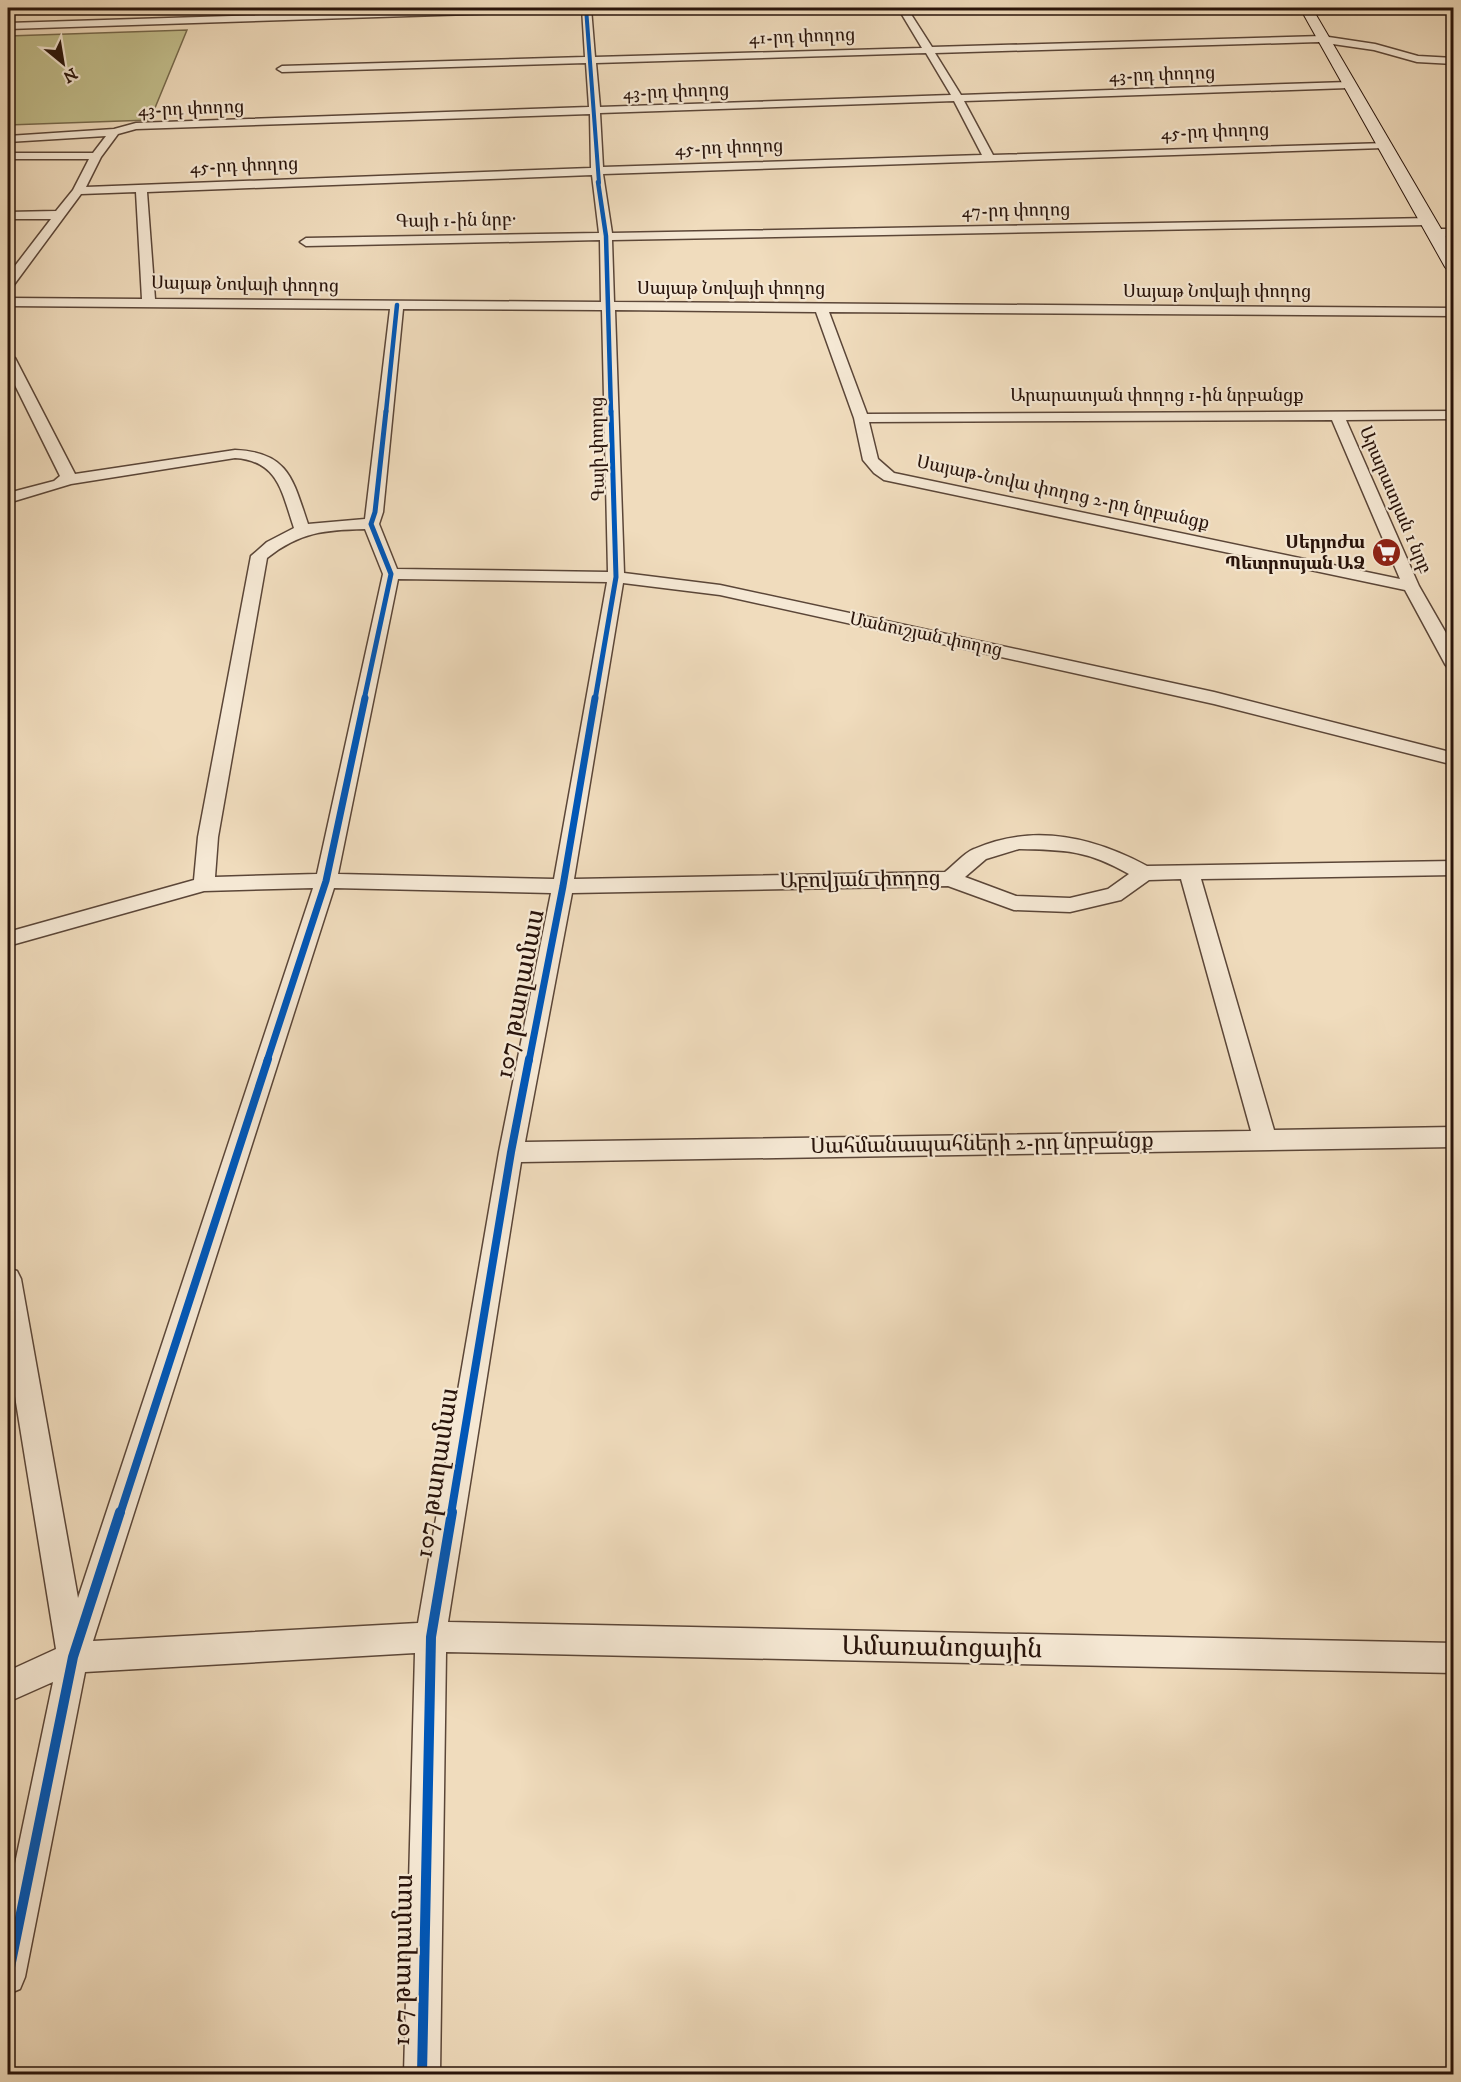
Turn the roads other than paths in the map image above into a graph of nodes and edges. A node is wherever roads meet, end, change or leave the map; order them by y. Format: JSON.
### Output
{"nodes":[{"id":1,"x":560,"y":8,"type":"edge"},
{"id":2,"x":586,"y":8,"type":"edge"},
{"id":3,"x":903,"y":8,"type":"edge"},
{"id":4,"x":1306,"y":8,"type":"edge"},
{"id":5,"x":8,"y":26,"type":"edge"},
{"id":6,"x":1323,"y":40,"type":"junction"},
{"id":7,"x":929,"y":50,"type":"junction"},
{"id":8,"x":590,"y":61,"type":"junction"},
{"id":9,"x":1454,"y":62,"type":"edge"},
{"id":10,"x":282,"y":69,"type":"dead end"},
{"id":11,"x":1348,"y":85,"type":"junction"},
{"id":12,"x":958,"y":99,"type":"junction"},
{"id":13,"x":595,"y":111,"type":"junction"},
{"id":14,"x":114,"y":132,"type":"junction"},
{"id":15,"x":8,"y":139,"type":"edge"},
{"id":16,"x":1383,"y":145,"type":"junction"},
{"id":17,"x":14,"y":156,"type":"edge"},
{"id":18,"x":96,"y":156,"type":"junction"},
{"id":19,"x":989,"y":157,"type":"junction"},
{"id":20,"x":8,"y":171,"type":"edge"},
{"id":21,"x":597,"y":171,"type":"junction"},
{"id":22,"x":141,"y":187,"type":"junction"},
{"id":23,"x":78,"y":191,"type":"junction"},
{"id":24,"x":8,"y":215,"type":"edge"},
{"id":25,"x":57,"y":215,"type":"junction"},
{"id":26,"x":1430,"y":227,"type":"junction"},
{"id":27,"x":1454,"y":233,"type":"edge"},
{"id":28,"x":606,"y":236,"type":"junction"},
{"id":29,"x":306,"y":243,"type":"dead end"},
{"id":30,"x":1454,"y":267,"type":"edge"},
{"id":31,"x":8,"y":283,"type":"edge"},
{"id":32,"x":8,"y":302,"type":"edge"},
{"id":33,"x":149,"y":302,"type":"junction"},
{"id":34,"x":397,"y":305,"type":"junction"},
{"id":35,"x":610,"y":307,"type":"junction"},
{"id":36,"x":821,"y":307,"type":"junction"},
{"id":37,"x":1454,"y":312,"type":"edge"},
{"id":38,"x":8,"y":358,"type":"edge"},
{"id":39,"x":1337,"y":415,"type":"junction"},
{"id":40,"x":1454,"y":415,"type":"edge"},
{"id":41,"x":861,"y":418,"type":"junction"},
{"id":42,"x":67,"y":480,"type":"junction"},
{"id":43,"x":8,"y":498,"type":"edge"},
{"id":44,"x":371,"y":524,"type":"junction"},
{"id":45,"x":302,"y":528,"type":"junction"},
{"id":46,"x":391,"y":574,"type":"junction"},
{"id":47,"x":616,"y":577,"type":"junction"},
{"id":48,"x":1411,"y":586,"type":"junction"},
{"id":49,"x":1454,"y":664,"type":"edge"},
{"id":50,"x":1454,"y":759,"type":"edge"},
{"id":51,"x":1454,"y":868,"type":"edge"},
{"id":52,"x":1189,"y":872,"type":"junction"},
{"id":53,"x":1144,"y":873,"type":"junction"},
{"id":54,"x":950,"y":879,"type":"junction"},
{"id":55,"x":326,"y":881,"type":"junction"},
{"id":56,"x":204,"y":884,"type":"junction"},
{"id":57,"x":563,"y":886,"type":"junction"},
{"id":58,"x":8,"y":939,"type":"edge"},
{"id":59,"x":1454,"y":1137,"type":"edge"},
{"id":60,"x":1266,"y":1139,"type":"junction"},
{"id":61,"x":511,"y":1152,"type":"junction"},
{"id":62,"x":8,"y":1279,"type":"edge"},
{"id":63,"x":431,"y":1637,"type":"junction"},
{"id":64,"x":73,"y":1657,"type":"junction"},
{"id":65,"x":1454,"y":1658,"type":"edge"},
{"id":66,"x":8,"y":1687,"type":"edge"},
{"id":67,"x":8,"y":1977,"type":"edge"},
{"id":68,"x":422,"y":2074,"type":"edge"}],
"edges":[{"from":1,"to":5,"type":"street"},
{"from":2,"to":8,"type":"street","name":"Գայի փողոց"},
{"from":3,"to":7,"type":"street"},
{"from":4,"to":6,"type":"main road"},
{"from":6,"to":7,"type":"street","name":"41-րդ փողոց"},
{"from":6,"to":9,"type":"street","name":"41-րդ փողոց"},
{"from":6,"to":11,"type":"main road"},
{"from":7,"to":8,"type":"street","name":"41-րդ փողոց"},
{"from":7,"to":12,"type":"street"},
{"from":8,"to":10,"type":"street","name":"41-րդ փողոց"},
{"from":8,"to":13,"type":"street","name":"Գայի փողոց"},
{"from":11,"to":12,"type":"street","name":"43-րդ փողոց"},
{"from":11,"to":16,"type":"main road"},
{"from":12,"to":13,"type":"street","name":"43-րդ փողոց"},
{"from":12,"to":19,"type":"street"},
{"from":13,"to":14,"type":"street","name":"43-րդ փողոց"},
{"from":13,"to":21,"type":"street","name":"Գայի փողոց"},
{"from":14,"to":15,"type":"street","name":"43-րդ փողոց"},
{"from":14,"to":18,"type":"street"},
{"from":16,"to":19,"type":"street","name":"45-րդ փողոց"},
{"from":16,"to":26,"type":"main road"},
{"from":17,"to":18,"type":"street"},
{"from":17,"to":20,"type":"street"},
{"from":18,"to":23,"type":"street"},
{"from":19,"to":21,"type":"street","name":"45-րդ փողոց"},
{"from":21,"to":22,"type":"street","name":"45-րդ փողոց"},
{"from":21,"to":28,"type":"street","name":"Գայի փողոց"},
{"from":22,"to":23,"type":"street","name":"45-րդ փողոց"},
{"from":22,"to":33,"type":"street"},
{"from":23,"to":25,"type":"street"},
{"from":24,"to":25,"type":"street"},
{"from":25,"to":31,"type":"street"},
{"from":26,"to":27,"type":"street","name":"47-րդ փողոց"},
{"from":26,"to":28,"type":"street","name":"47-րդ փողոց"},
{"from":26,"to":30,"type":"main road"},
{"from":28,"to":29,"type":"street","name":"Գայի 1-ին նրբ․"},
{"from":28,"to":35,"type":"street","name":"Գայի փողոց"},
{"from":32,"to":33,"type":"street","name":"Սայաթ Նովայի փողոց"},
{"from":33,"to":34,"type":"street","name":"Սայաթ Նովայի փողոց"},
{"from":34,"to":35,"type":"street","name":"Սայաթ Նովայի փողոց"},
{"from":34,"to":44,"type":"street"},
{"from":35,"to":36,"type":"street","name":"Սայաթ Նովայի փողոց"},
{"from":35,"to":47,"type":"street","name":"Գայի փողոց"},
{"from":36,"to":37,"type":"street","name":"Սայաթ Նովայի փողոց"},
{"from":36,"to":41,"type":"street","name":"Սայաթ-Նովա փողոց 2-րդ նրբանցք"},
{"from":38,"to":42,"type":"street"},
{"from":39,"to":40,"type":"street","name":"Արարատյան փողոց 1-ին նրբանցք"},
{"from":39,"to":41,"type":"street","name":"Արարատյան փողոց 1-ին նրբանցք"},
{"from":39,"to":48,"type":"street","name":"Արարատյան 1 նրբ"},
{"from":41,"to":48,"type":"street","name":"Սայաթ-Նովա փողոց 2-րդ նրբանցք"},
{"from":42,"to":43,"type":"street"},
{"from":42,"to":45,"type":"street"},
{"from":44,"to":45,"type":"street"},
{"from":44,"to":46,"type":"street"},
{"from":45,"to":56,"type":"street"},
{"from":46,"to":47,"type":"street","name":"Մանուշյան փողոց"},
{"from":46,"to":55,"type":"street"},
{"from":47,"to":50,"type":"street","name":"Մանուշյան փողոց"},
{"from":47,"to":57,"type":"street","name":"Գայի փողոց"},
{"from":48,"to":49,"type":"street","name":"Արարատյան 1 նրբ"},
{"from":51,"to":52,"type":"street"},
{"from":52,"to":53,"type":"street"},
{"from":52,"to":60,"type":"street"},
{"from":53,"to":54,"type":"street","name":"Աբովյան փողոց"},
{"from":53,"to":54,"type":"street"},
{"from":54,"to":57,"type":"street","name":"Աբովյան փողոց"},
{"from":55,"to":56,"type":"street","name":"Աբովյան փողոց"},
{"from":55,"to":57,"type":"street","name":"Աբովյան փողոց"},
{"from":55,"to":64,"type":"street"},
{"from":56,"to":58,"type":"street","name":"Աբովյան փողոց"},
{"from":57,"to":61,"type":"street","name":"107 թաղամաս"},
{"from":59,"to":60,"type":"street","name":"Սահմանապահների 2-րդ նրբանցք"},
{"from":60,"to":61,"type":"street","name":"Սահմանապահների 2-րդ նրբանցք"},
{"from":61,"to":63,"type":"street","name":"107 թաղամաս"},
{"from":62,"to":64,"type":"street"},
{"from":63,"to":64,"type":"street","name":"Ամառանոցային"},
{"from":63,"to":65,"type":"street","name":"Ամառանոցային"},
{"from":63,"to":68,"type":"street","name":"107 թաղամաս"},
{"from":64,"to":66,"type":"street"},
{"from":64,"to":67,"type":"street"}]}
